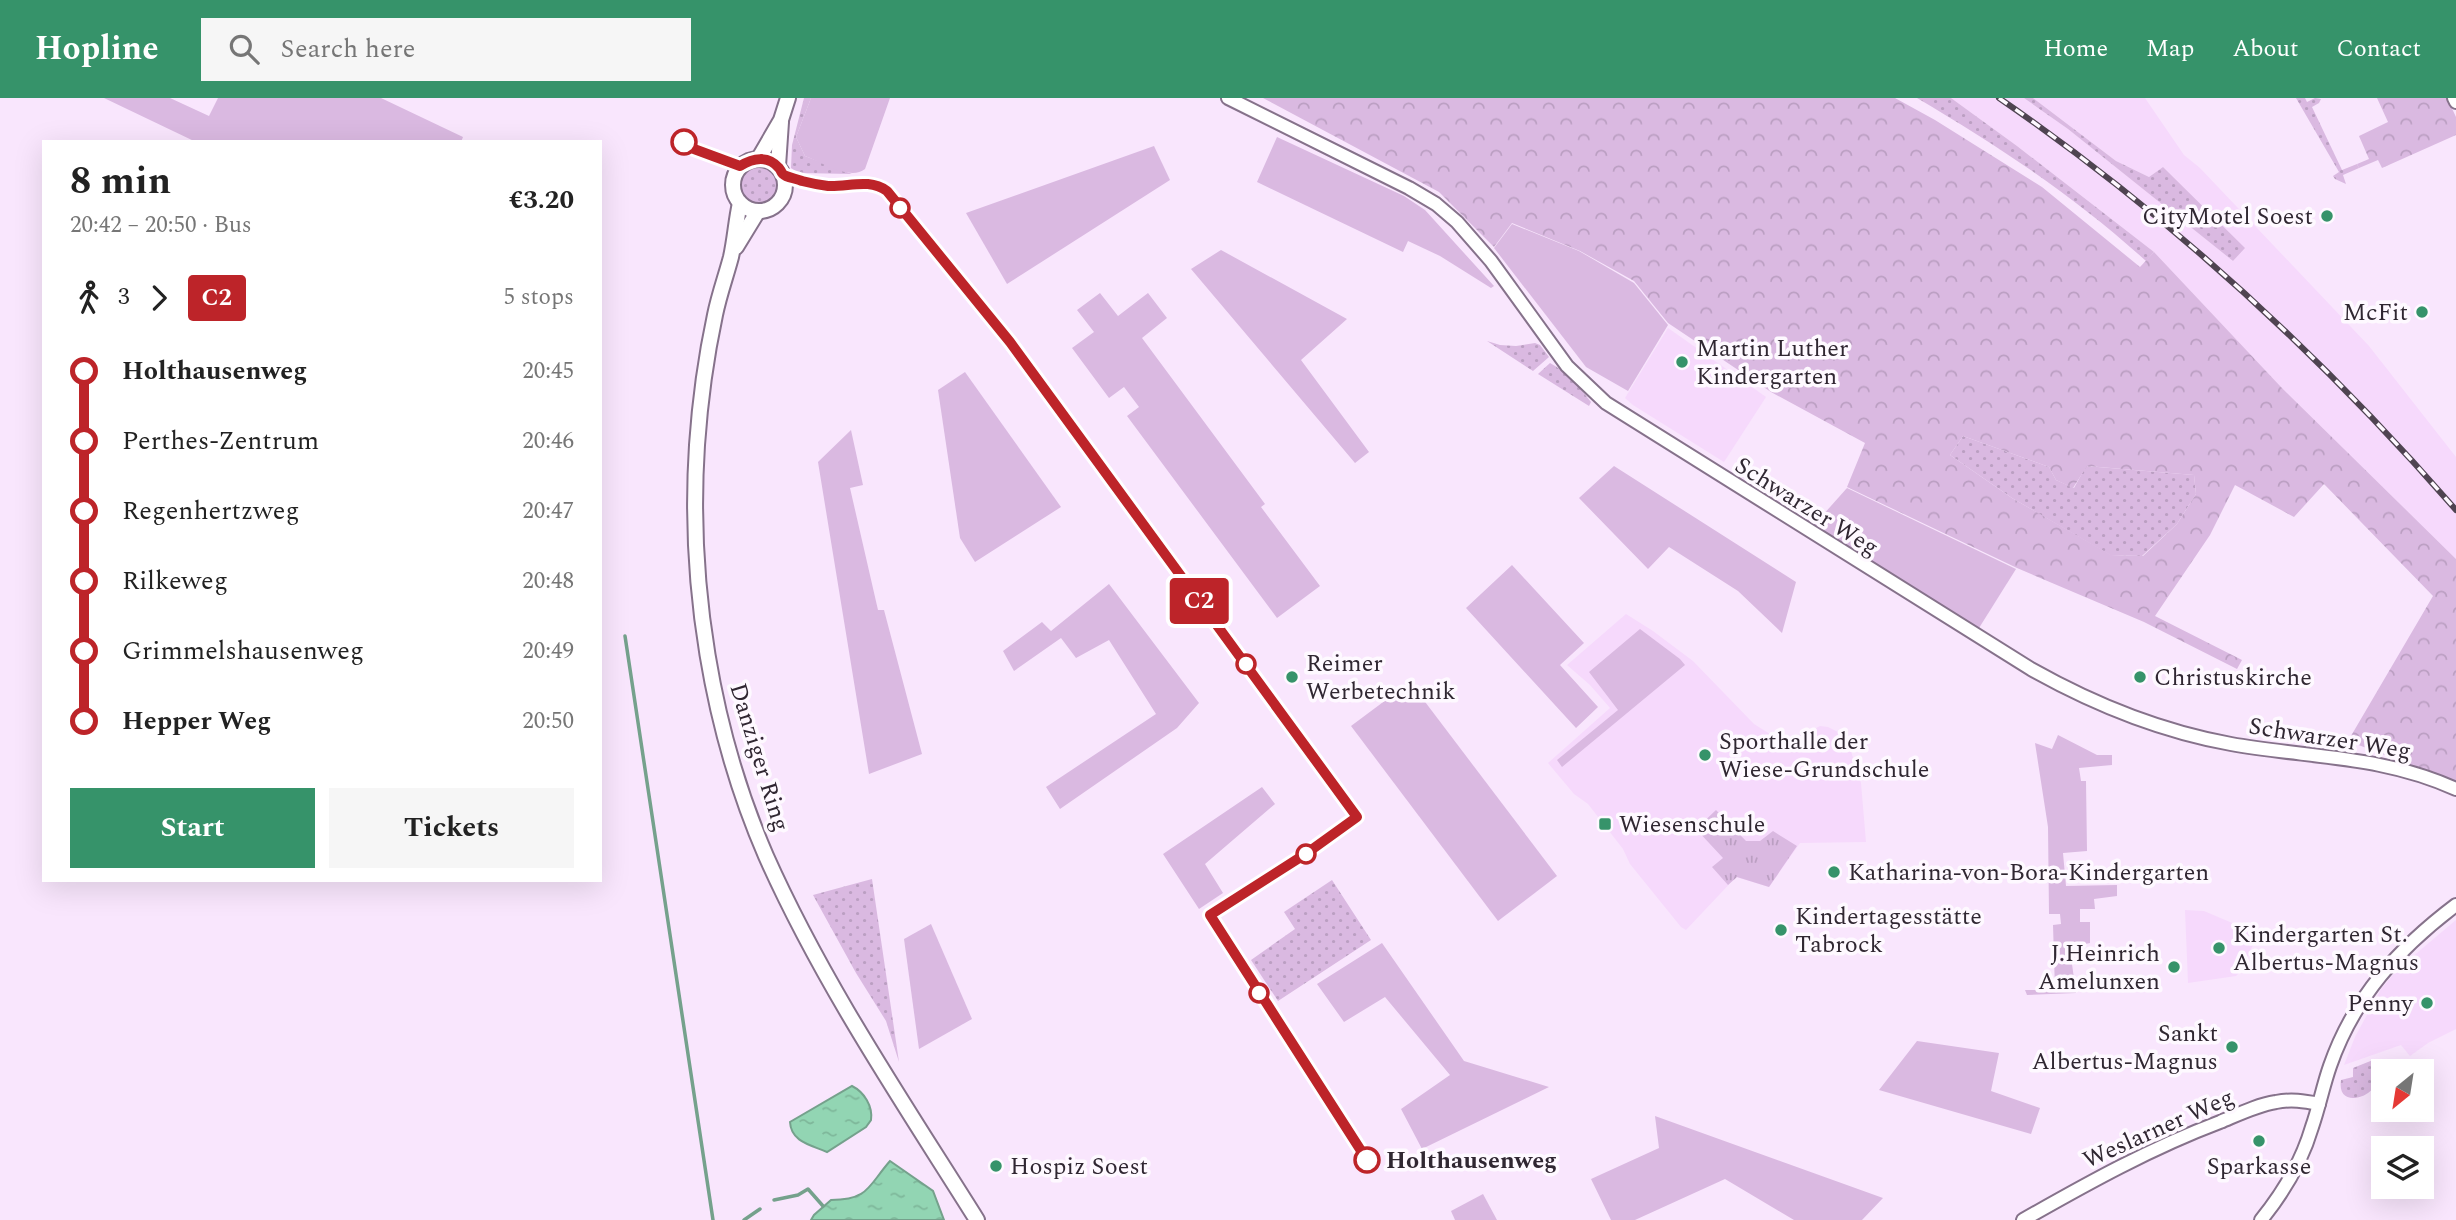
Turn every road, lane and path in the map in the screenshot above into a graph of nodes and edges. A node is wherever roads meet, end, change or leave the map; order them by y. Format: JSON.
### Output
{"nodes":[{"id":1,"x":788,"y":98,"type":"edge"},
{"id":2,"x":1228,"y":98,"type":"edge"},
{"id":3,"x":781,"y":120,"type":"junction"},
{"id":4,"x":759,"y":158,"type":"junction"},
{"id":5,"x":778,"y":166,"type":"junction"},
{"id":6,"x":740,"y":203,"type":"junction"},
{"id":7,"x":758,"y":211,"type":"junction"},
{"id":8,"x":732,"y":254,"type":"junction"},
{"id":9,"x":2456,"y":789,"type":"edge"},
{"id":10,"x":2456,"y":905,"type":"edge"},
{"id":11,"x":2319,"y":1104,"type":"junction"},
{"id":12,"x":977,"y":1220,"type":"edge"},
{"id":13,"x":2023,"y":1220,"type":"edge"},
{"id":14,"x":2261,"y":1220,"type":"edge"}],
"edges":[{"from":1,"to":3,"type":"main road"},
{"from":2,"to":9,"type":"street","name":"Schwarzer Weg"},
{"from":3,"to":4,"type":"main road"},
{"from":3,"to":5,"type":"main road"},
{"from":4,"to":5,"type":"main road"},
{"from":4,"to":6,"type":"main road"},
{"from":5,"to":7,"type":"main road"},
{"from":6,"to":7,"type":"main road"},
{"from":6,"to":8,"type":"main road","name":"Danziger Ring"},
{"from":7,"to":8,"type":"main road","name":"Danziger Ring"},
{"from":8,"to":12,"type":"main road","name":"Danziger Ring"},
{"from":10,"to":11,"type":"street"},
{"from":11,"to":13,"type":"street","name":"Weslarner Weg"},
{"from":11,"to":14,"type":"street"}]}
